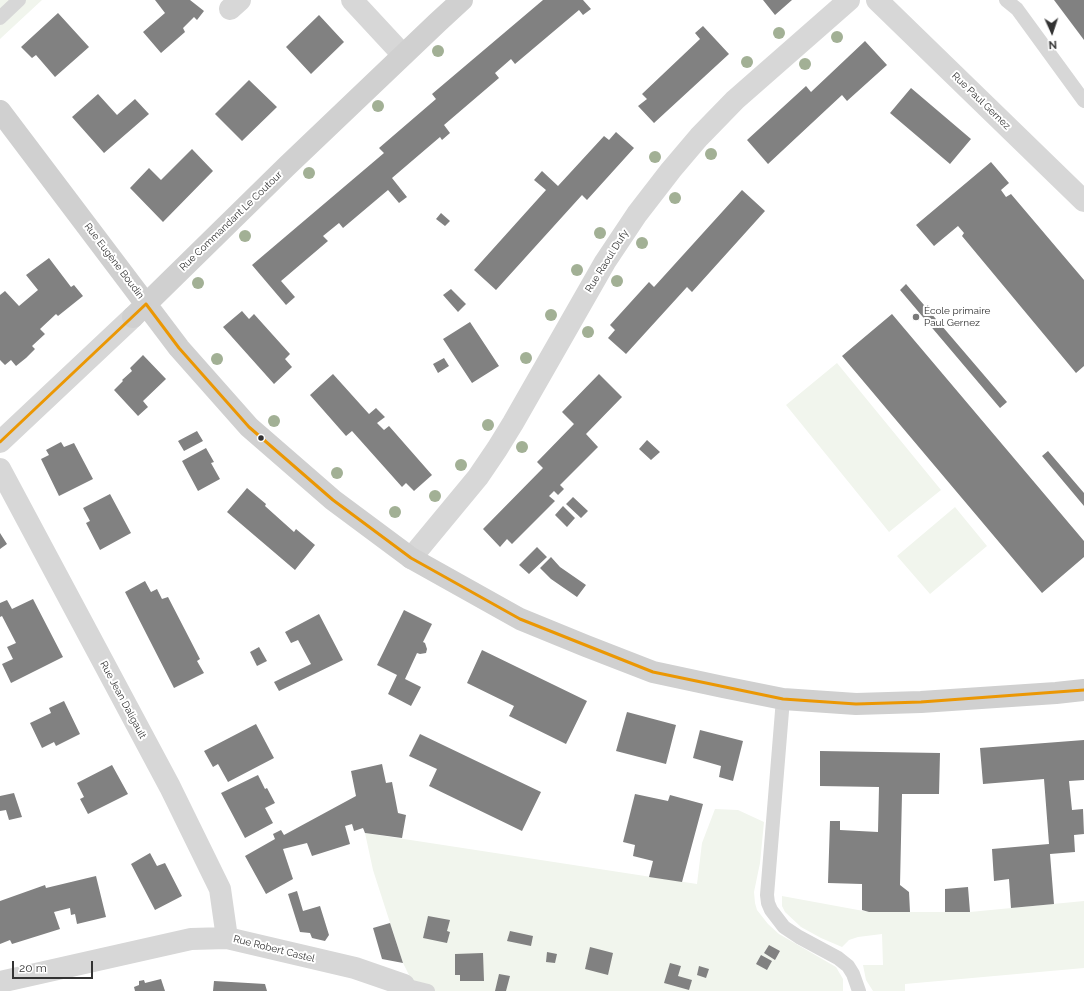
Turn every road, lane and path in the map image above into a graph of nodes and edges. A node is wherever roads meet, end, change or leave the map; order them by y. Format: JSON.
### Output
{"nodes":[{"id":1,"x":19,"y":0,"type":"edge"},
{"id":2,"x":352,"y":0,"type":"edge"},
{"id":3,"x":462,"y":0,"type":"edge"},
{"id":4,"x":849,"y":0,"type":"edge"},
{"id":5,"x":1006,"y":0,"type":"edge"},
{"id":6,"x":881,"y":1,"type":"edge"},
{"id":7,"x":0,"y":18,"type":"edge"},
{"id":8,"x":403,"y":55,"type":"junction"},
{"id":9,"x":1084,"y":101,"type":"edge"},
{"id":10,"x":0,"y":111,"type":"edge"},
{"id":11,"x":1084,"y":201,"type":"edge"},
{"id":12,"x":139,"y":310,"type":"junction"},
{"id":13,"x":0,"y":442,"type":"edge"},
{"id":14,"x":0,"y":469,"type":"edge"},
{"id":15,"x":411,"y":558,"type":"junction"},
{"id":16,"x":1084,"y":690,"type":"edge"},
{"id":17,"x":783,"y":699,"type":"junction"},
{"id":18,"x":227,"y":938,"type":"junction"},
{"id":19,"x":0,"y":982,"type":"edge"},
{"id":20,"x":404,"y":985,"type":"joint"},
{"id":21,"x":428,"y":991,"type":"edge"},
{"id":22,"x":860,"y":991,"type":"edge"}],
"edges":[{"from":1,"to":7,"type":"lane"},
{"from":2,"to":8,"type":"street"},
{"from":3,"to":8,"type":"street","name":"Rue Commandant Le Coutour"},
{"from":4,"to":15,"type":"street","name":"Rue Raoul Dufy"},
{"from":5,"to":9,"type":"lane"},
{"from":6,"to":11,"type":"street","name":"Rue Paul Gernez"},
{"from":8,"to":12,"type":"street","name":"Rue Commandant Le Coutour"},
{"from":10,"to":12,"type":"street","name":"Rue Eugène Boudin"},
{"from":12,"to":13,"type":"street","name":"Rue Commandant Le Coutour"},
{"from":12,"to":15,"type":"street","name":"Rue Eugène Boudin"},
{"from":14,"to":18,"type":"street","name":"Rue Jean Daligault"},
{"from":15,"to":17,"type":"street","name":"Rue Eugène Boudin"},
{"from":16,"to":17,"type":"street","name":"Rue Eugène Boudin"},
{"from":17,"to":22,"type":"lane"},
{"from":18,"to":19,"type":"street","name":"Rue Robert Castel"},
{"from":18,"to":20,"type":"street","name":"Rue Robert Castel"},
{"from":20,"to":21,"type":"lane"}]}
